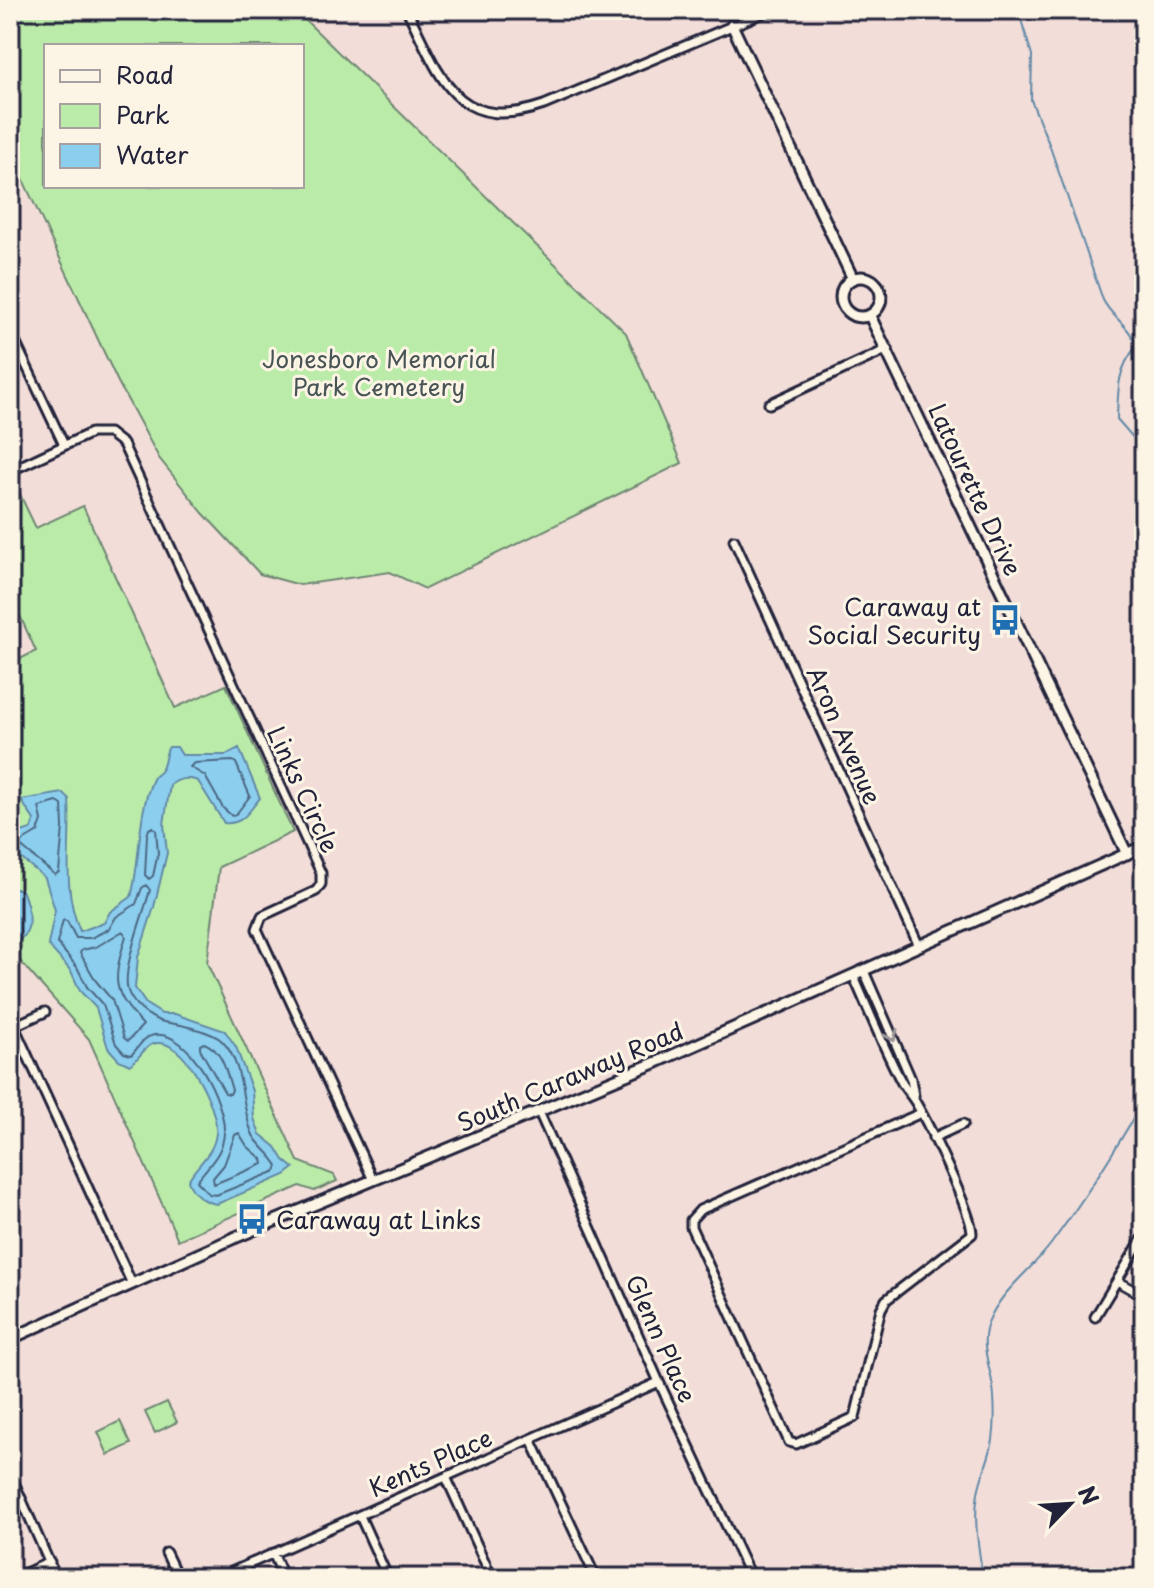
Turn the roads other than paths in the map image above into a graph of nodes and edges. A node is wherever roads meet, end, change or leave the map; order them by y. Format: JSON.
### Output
{"nodes":[{"id":1,"x":407,"y":10,"type":"edge"},
{"id":2,"x":770,"y":10,"type":"edge"},
{"id":3,"x":732,"y":25,"type":"junction"},
{"id":4,"x":853,"y":279,"type":"junction"},
{"id":5,"x":870,"y":316,"type":"junction"},
{"id":6,"x":10,"y":331,"type":"edge"},
{"id":7,"x":888,"y":349,"type":"junction"},
{"id":8,"x":769,"y":404,"type":"dead end"},
{"id":9,"x":64,"y":445,"type":"junction"},
{"id":10,"x":10,"y":471,"type":"edge"},
{"id":11,"x":734,"y":540,"type":"dead end"},
{"id":12,"x":1144,"y":846,"type":"edge"},
{"id":13,"x":1127,"y":854,"type":"junction"},
{"id":14,"x":919,"y":946,"type":"junction"},
{"id":15,"x":864,"y":971,"type":"junction"},
{"id":16,"x":853,"y":975,"type":"junction"},
{"id":17,"x":45,"y":1012,"type":"dead end"},
{"id":18,"x":12,"y":1027,"type":"edge"},
{"id":19,"x":915,"y":1102,"type":"junction"},
{"id":20,"x":539,"y":1112,"type":"junction"},
{"id":21,"x":921,"y":1113,"type":"junction"},
{"id":22,"x":963,"y":1124,"type":"dead end"},
{"id":23,"x":933,"y":1138,"type":"junction"},
{"id":24,"x":373,"y":1180,"type":"junction"},
{"id":25,"x":1144,"y":1236,"type":"edge"},
{"id":26,"x":1117,"y":1281,"type":"junction"},
{"id":27,"x":132,"y":1284,"type":"junction"},
{"id":28,"x":1144,"y":1296,"type":"edge"},
{"id":29,"x":1095,"y":1317,"type":"dead end"},
{"id":30,"x":10,"y":1339,"type":"edge"},
{"id":31,"x":659,"y":1382,"type":"junction"},
{"id":32,"x":531,"y":1439,"type":"junction"},
{"id":33,"x":10,"y":1473,"type":"edge"},
{"id":34,"x":446,"y":1477,"type":"junction"},
{"id":35,"x":360,"y":1516,"type":"junction"},
{"id":36,"x":166,"y":1553,"type":"dead end"},
{"id":37,"x":273,"y":1553,"type":"junction"},
{"id":38,"x":50,"y":1562,"type":"junction"},
{"id":39,"x":1144,"y":1575,"type":"edge"},
{"id":40,"x":15,"y":1578,"type":"edge"},
{"id":41,"x":56,"y":1578,"type":"edge"},
{"id":42,"x":178,"y":1578,"type":"edge"},
{"id":43,"x":218,"y":1578,"type":"edge"},
{"id":44,"x":284,"y":1578,"type":"edge"},
{"id":45,"x":388,"y":1578,"type":"edge"},
{"id":46,"x":492,"y":1578,"type":"edge"},
{"id":47,"x":596,"y":1578,"type":"edge"},
{"id":48,"x":751,"y":1578,"type":"edge"},
{"id":49,"x":838,"y":1578,"type":"edge"},
{"id":50,"x":861,"y":1578,"type":"edge"},
{"id":51,"x":1137,"y":1578,"type":"edge"}],
"edges":[{"from":1,"to":3,"type":"street"},
{"from":2,"to":3,"type":"street"},
{"from":3,"to":4,"type":"street"},
{"from":4,"to":5,"type":"street"},
{"from":4,"to":5,"type":"street"},
{"from":5,"to":7,"type":"street","name":"Latourette Drive"},
{"from":6,"to":9,"type":"street"},
{"from":7,"to":8,"type":"street"},
{"from":7,"to":13,"type":"street","name":"Latourette Drive"},
{"from":9,"to":10,"type":"street","name":"Links Circle"},
{"from":9,"to":24,"type":"street","name":"Links Circle"},
{"from":11,"to":14,"type":"street","name":"Aron Avenue"},
{"from":12,"to":13,"type":"street","name":"South Caraway Road"},
{"from":13,"to":14,"type":"street","name":"South Caraway Road"},
{"from":14,"to":15,"type":"street","name":"South Caraway Road"},
{"from":15,"to":16,"type":"street","name":"South Caraway Road"},
{"from":15,"to":19,"type":"street","one_way":true},
{"from":16,"to":19,"type":"street"},
{"from":16,"to":20,"type":"street","name":"South Caraway Road"},
{"from":17,"to":18,"type":"street"},
{"from":18,"to":27,"type":"street"},
{"from":19,"to":21,"type":"street"},
{"from":20,"to":24,"type":"street","name":"South Caraway Road"},
{"from":20,"to":31,"type":"street","name":"Glenn Place"},
{"from":21,"to":23,"type":"street"},
{"from":21,"to":23,"type":"street"},
{"from":22,"to":23,"type":"street"},
{"from":24,"to":27,"type":"street","name":"South Caraway Road"},
{"from":25,"to":26,"type":"street"},
{"from":26,"to":28,"type":"street"},
{"from":26,"to":29,"type":"street"},
{"from":27,"to":30,"type":"street","name":"South Caraway Road"},
{"from":31,"to":32,"type":"street","name":"Kents Place"},
{"from":31,"to":48,"type":"street","name":"Glenn Place"},
{"from":32,"to":34,"type":"street","name":"Kents Place"},
{"from":32,"to":47,"type":"street"},
{"from":33,"to":38,"type":"street"},
{"from":34,"to":35,"type":"street","name":"Kents Place"},
{"from":34,"to":46,"type":"street"},
{"from":35,"to":37,"type":"street","name":"Kents Place"},
{"from":35,"to":45,"type":"street"},
{"from":36,"to":42,"type":"street"},
{"from":37,"to":43,"type":"street","name":"Kents Place"},
{"from":37,"to":44,"type":"street"},
{"from":38,"to":40,"type":"street"},
{"from":38,"to":41,"type":"street"},
{"from":39,"to":51,"type":"street"},
{"from":49,"to":50,"type":"street"}]}
